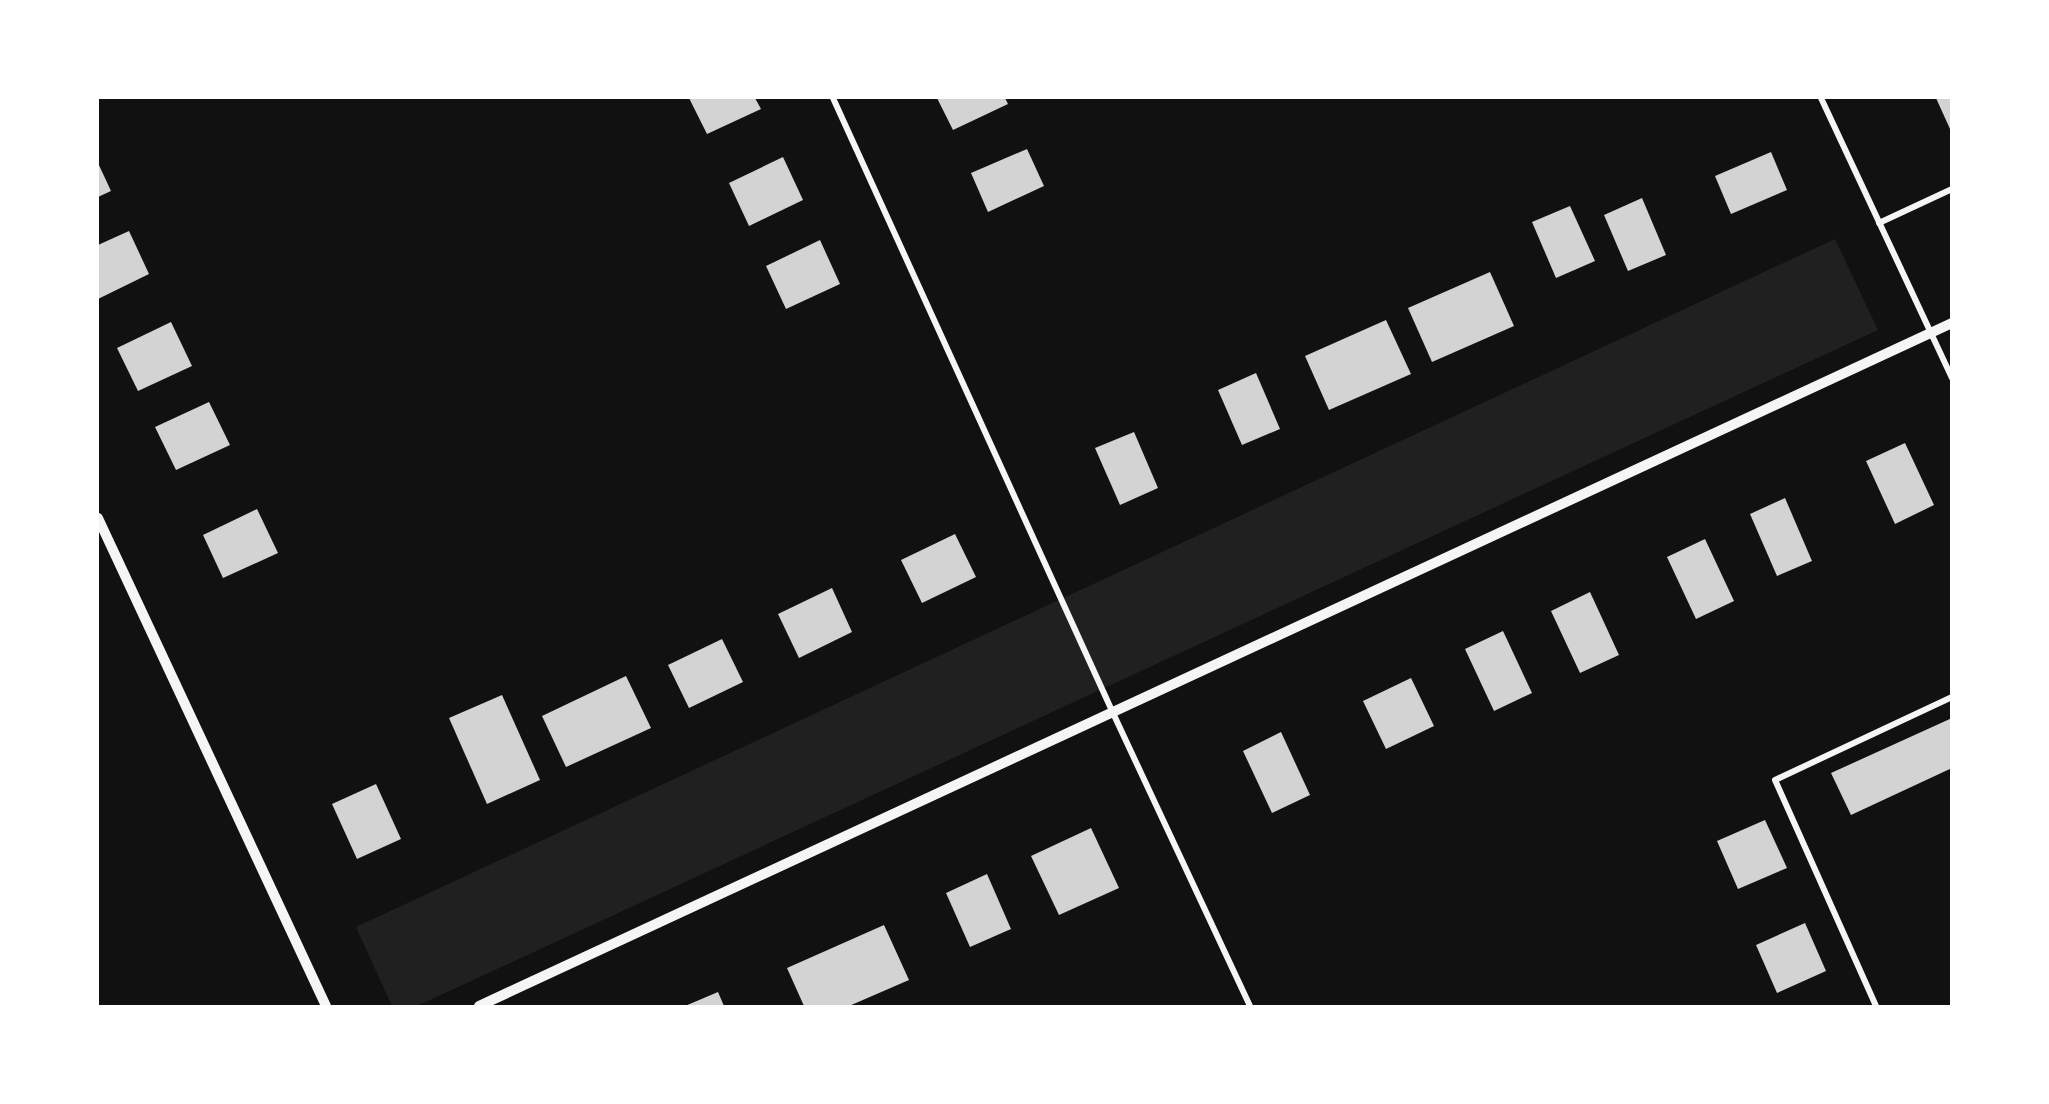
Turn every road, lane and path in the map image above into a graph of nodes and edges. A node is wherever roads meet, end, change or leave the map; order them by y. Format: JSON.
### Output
{"nodes":[{"id":1,"x":833,"y":98,"type":"edge"},
{"id":2,"x":1821,"y":98,"type":"edge"},
{"id":3,"x":1952,"y":189,"type":"edge"},
{"id":4,"x":1879,"y":223,"type":"junction"},
{"id":5,"x":1952,"y":323,"type":"edge"},
{"id":6,"x":1930,"y":333,"type":"junction"},
{"id":7,"x":1952,"y":378,"type":"edge"},
{"id":8,"x":98,"y":518,"type":"edge"},
{"id":9,"x":1952,"y":697,"type":"edge"},
{"id":10,"x":1113,"y":713,"type":"junction"},
{"id":11,"x":326,"y":1006,"type":"edge"},
{"id":12,"x":479,"y":1006,"type":"edge"},
{"id":13,"x":1250,"y":1006,"type":"edge"},
{"id":14,"x":1876,"y":1006,"type":"edge"}],
"edges":[{"from":1,"to":10,"type":"street"},
{"from":2,"to":4,"type":"street"},
{"from":3,"to":4,"type":"street"},
{"from":4,"to":6,"type":"street"},
{"from":5,"to":6,"type":"street"},
{"from":6,"to":7,"type":"street"},
{"from":6,"to":10,"type":"street"},
{"from":8,"to":11,"type":"street"},
{"from":9,"to":14,"type":"street"},
{"from":10,"to":12,"type":"street"},
{"from":10,"to":13,"type":"street"}]}
